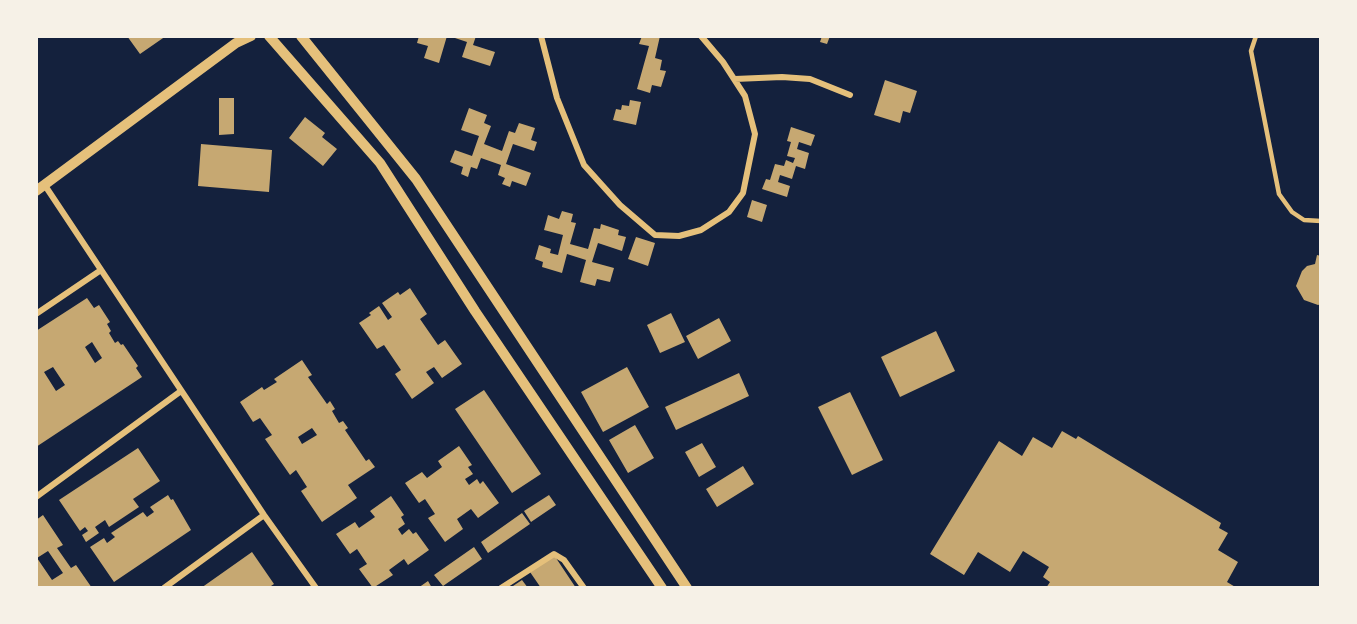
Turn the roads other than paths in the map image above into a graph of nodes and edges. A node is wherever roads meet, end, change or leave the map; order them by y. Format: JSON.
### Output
{"nodes":[{"id":1,"x":250,"y":36,"type":"edge"},
{"id":2,"x":269,"y":36,"type":"edge"},
{"id":3,"x":301,"y":36,"type":"edge"},
{"id":4,"x":541,"y":36,"type":"edge"},
{"id":5,"x":701,"y":36,"type":"edge"},
{"id":6,"x":1256,"y":36,"type":"edge"},
{"id":7,"x":237,"y":39,"type":"edge"},
{"id":8,"x":735,"y":80,"type":"junction"},
{"id":9,"x":850,"y":95,"type":"dead end"},
{"id":10,"x":40,"y":187,"type":"edge"},
{"id":11,"x":1321,"y":221,"type":"edge"},
{"id":12,"x":101,"y":270,"type":"junction"},
{"id":13,"x":36,"y":314,"type":"edge"},
{"id":14,"x":181,"y":391,"type":"junction"},
{"id":15,"x":36,"y":497,"type":"edge"},
{"id":16,"x":264,"y":515,"type":"junction"},
{"id":17,"x":164,"y":588,"type":"edge"},
{"id":18,"x":316,"y":588,"type":"edge"},
{"id":19,"x":501,"y":588,"type":"edge"},
{"id":20,"x":584,"y":588,"type":"edge"},
{"id":21,"x":662,"y":588,"type":"edge"},
{"id":22,"x":687,"y":588,"type":"edge"}],
"edges":[{"from":1,"to":7,"type":"street"},
{"from":2,"to":21,"type":"street"},
{"from":3,"to":22,"type":"street"},
{"from":4,"to":8,"type":"street"},
{"from":5,"to":8,"type":"street"},
{"from":6,"to":11,"type":"lane"},
{"from":7,"to":10,"type":"street"},
{"from":8,"to":9,"type":"street"},
{"from":10,"to":12,"type":"street"},
{"from":12,"to":13,"type":"street"},
{"from":12,"to":14,"type":"street"},
{"from":14,"to":15,"type":"street"},
{"from":14,"to":16,"type":"street"},
{"from":16,"to":17,"type":"street"},
{"from":16,"to":18,"type":"street"},
{"from":19,"to":20,"type":"street"}]}
